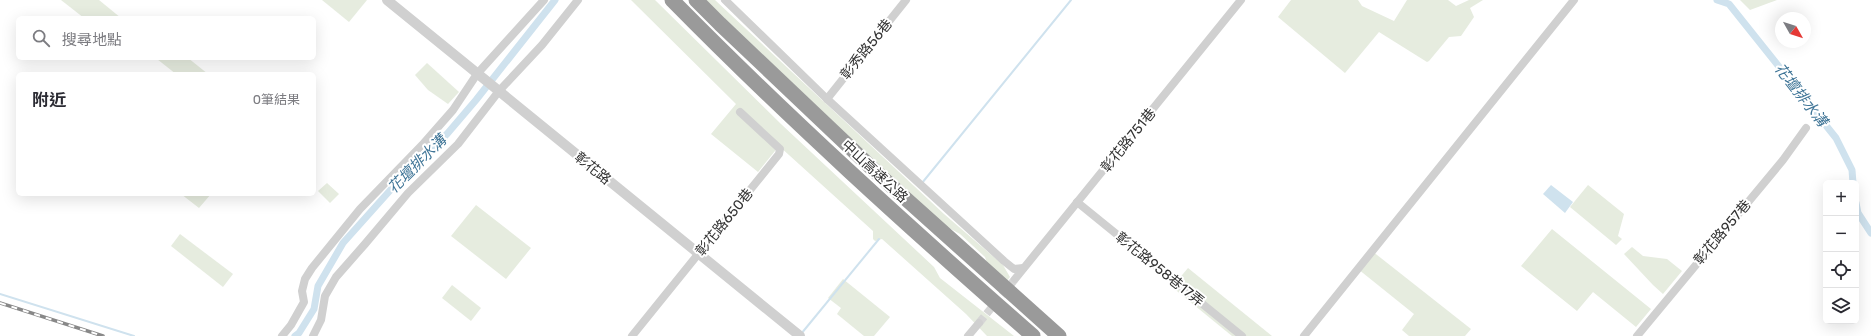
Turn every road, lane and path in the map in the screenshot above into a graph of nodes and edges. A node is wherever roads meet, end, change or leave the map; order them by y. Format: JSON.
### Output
{"nodes":[{"id":1,"x":386,"y":0,"type":"edge"},
{"id":2,"x":544,"y":0,"type":"edge"},
{"id":3,"x":578,"y":0,"type":"edge"},
{"id":4,"x":672,"y":0,"type":"edge"},
{"id":5,"x":696,"y":0,"type":"edge"},
{"id":6,"x":725,"y":0,"type":"edge"},
{"id":7,"x":906,"y":0,"type":"edge"},
{"id":8,"x":1241,"y":0,"type":"edge"},
{"id":9,"x":1574,"y":0,"type":"edge"},
{"id":10,"x":481,"y":76,"type":"junction"},
{"id":11,"x":497,"y":89,"type":"junction"},
{"id":12,"x":827,"y":99,"type":"junction"},
{"id":13,"x":740,"y":112,"type":"dead end"},
{"id":14,"x":1806,"y":128,"type":"dead end"},
{"id":15,"x":1077,"y":202,"type":"junction"},
{"id":16,"x":698,"y":253,"type":"junction"},
{"id":17,"x":1023,"y":268,"type":"junction"},
{"id":18,"x":1015,"y":279,"type":"tunnel mouth"},
{"id":19,"x":979,"y":323,"type":"tunnel mouth"},
{"id":20,"x":282,"y":336,"type":"edge"},
{"id":21,"x":313,"y":336,"type":"edge"},
{"id":22,"x":632,"y":336,"type":"edge"},
{"id":23,"x":800,"y":336,"type":"edge"},
{"id":24,"x":968,"y":336,"type":"edge"},
{"id":25,"x":1033,"y":336,"type":"edge"},
{"id":26,"x":1059,"y":336,"type":"edge"},
{"id":27,"x":1242,"y":336,"type":"edge"},
{"id":28,"x":1304,"y":336,"type":"edge"},
{"id":29,"x":1637,"y":336,"type":"edge"}],
"edges":[{"from":1,"to":10,"type":"street","name":"彰花路"},
{"from":2,"to":10,"type":"street"},
{"from":3,"to":11,"type":"street"},
{"from":4,"to":25,"type":"highway","name":"中山高速公路"},
{"from":5,"to":26,"type":"highway","name":"中山高速公路"},
{"from":6,"to":12,"type":"street"},
{"from":7,"to":12,"type":"street","name":"彰秀路56巷"},
{"from":8,"to":15,"type":"street","name":"彰花路751巷"},
{"from":9,"to":28,"type":"street"},
{"from":10,"to":11,"type":"street","name":"彰花路"},
{"from":10,"to":20,"type":"street"},
{"from":11,"to":16,"type":"street","name":"彰花路"},
{"from":11,"to":21,"type":"street"},
{"from":12,"to":17,"type":"street"},
{"from":13,"to":16,"type":"street","name":"彰花路650巷"},
{"from":14,"to":29,"type":"street","name":"彰花路957巷"},
{"from":15,"to":17,"type":"street","name":"彰花路751巷"},
{"from":15,"to":27,"type":"street","name":"彰花路958巷17弄"},
{"from":16,"to":22,"type":"street","name":"彰花路650巷"},
{"from":16,"to":23,"type":"street","name":"彰花路"},
{"from":17,"to":18,"type":"street","name":"彰花路751巷"},
{"from":19,"to":24,"type":"street"}]}
